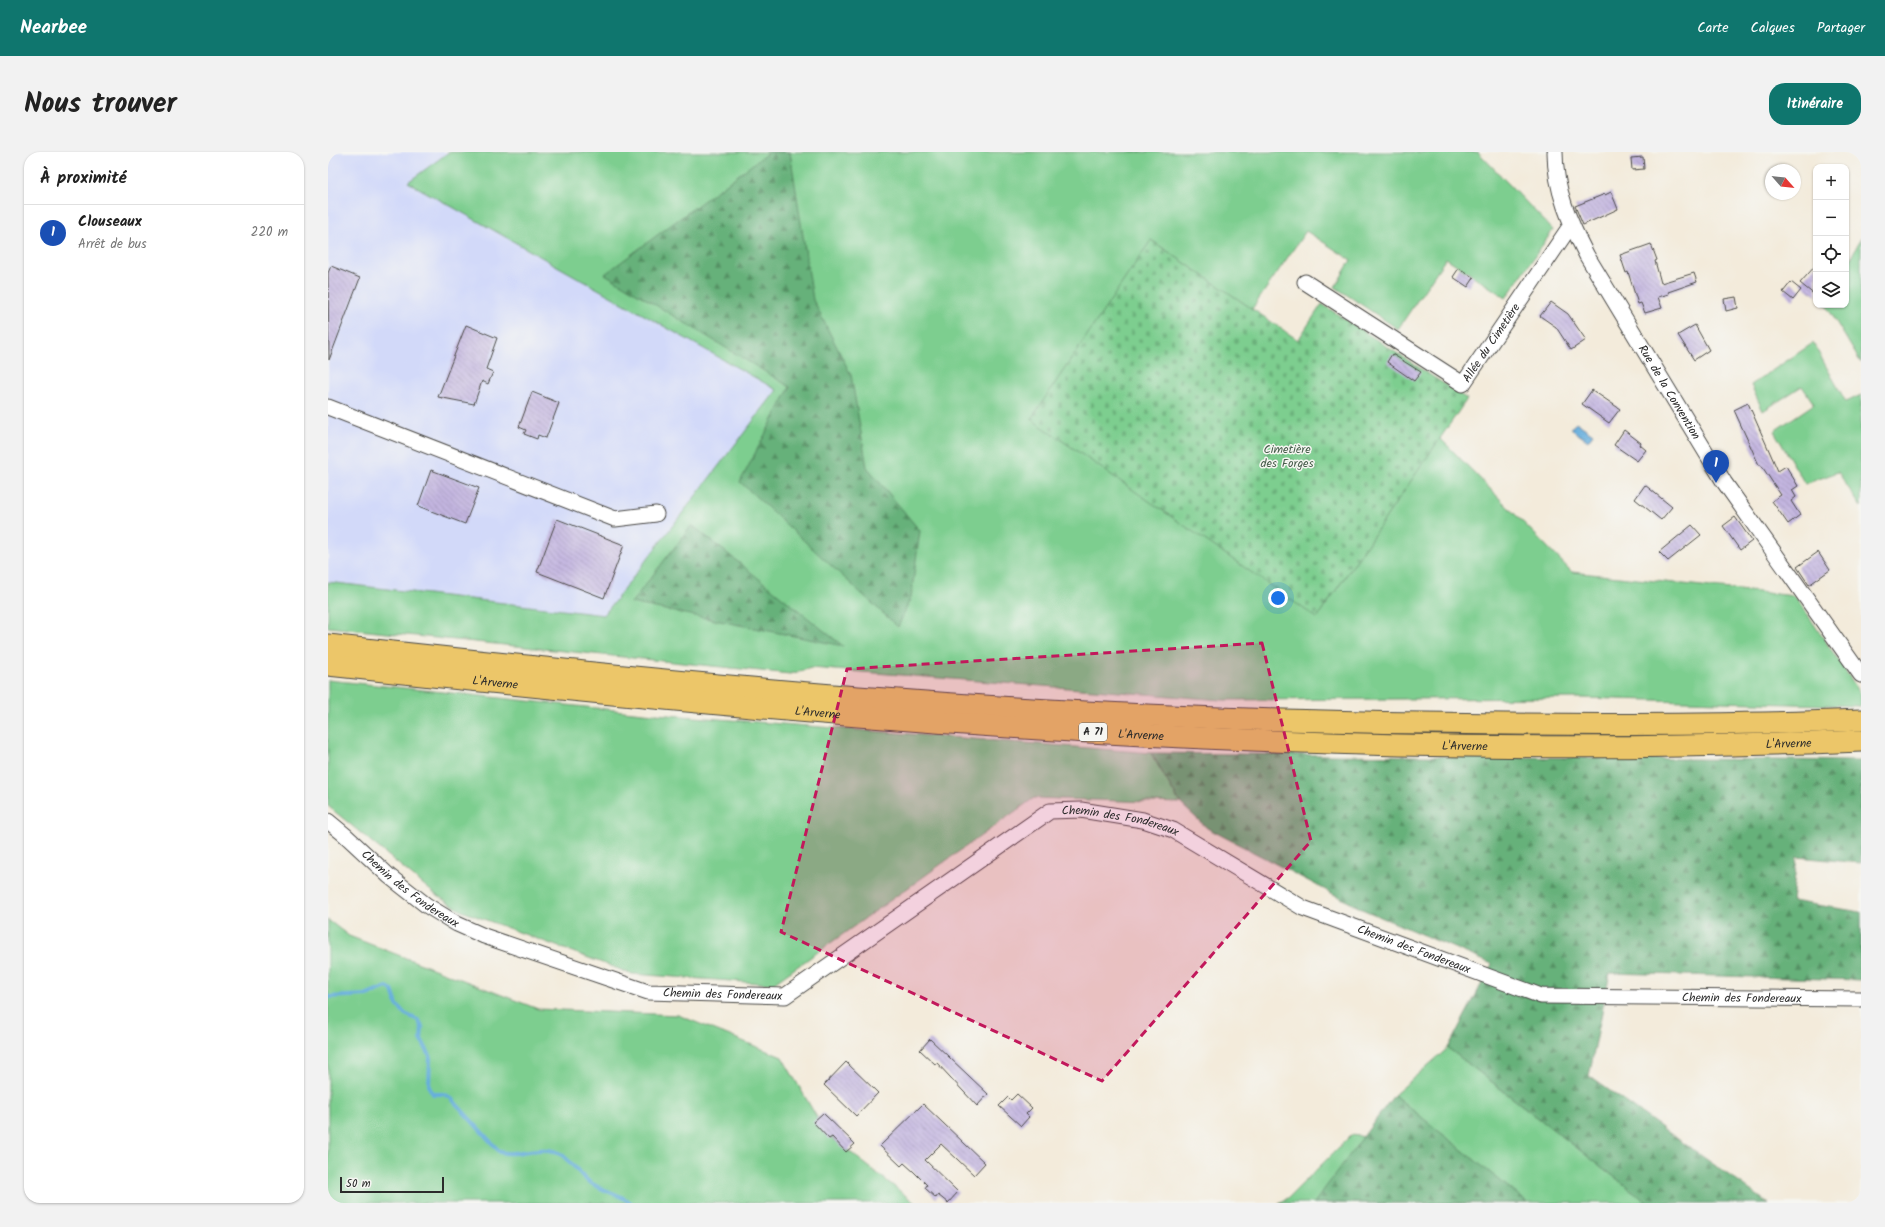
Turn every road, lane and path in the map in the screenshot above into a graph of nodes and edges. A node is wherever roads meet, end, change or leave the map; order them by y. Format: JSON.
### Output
{"nodes":[{"id":1,"x":1555,"y":152,"type":"edge"},
{"id":2,"x":1571,"y":225,"type":"junction"},
{"id":3,"x":1304,"y":282,"type":"dead end"},
{"id":4,"x":328,"y":407,"type":"edge"},
{"id":5,"x":656,"y":514,"type":"dead end"},
{"id":6,"x":328,"y":645,"type":"edge"},
{"id":7,"x":328,"y":665,"type":"edge"},
{"id":8,"x":1861,"y":675,"type":"edge"},
{"id":9,"x":1861,"y":720,"type":"edge"},
{"id":10,"x":1861,"y":741,"type":"edge"},
{"id":11,"x":328,"y":821,"type":"edge"},
{"id":12,"x":1861,"y":999,"type":"edge"}],
"edges":[{"from":1,"to":2,"type":"street","name":"Rue de la Convention"},
{"from":2,"to":3,"type":"street","name":"Allée du Cimetière"},
{"from":2,"to":8,"type":"street","name":"Rue de la Convention"},
{"from":4,"to":5,"type":"street"},
{"from":6,"to":9,"type":"highway","name":"L'Arverne","number":"A 71"},
{"from":7,"to":10,"type":"highway","name":"L'Arverne","number":"A 71"},
{"from":11,"to":12,"type":"street","name":"Chemin des Fondereaux"}]}
